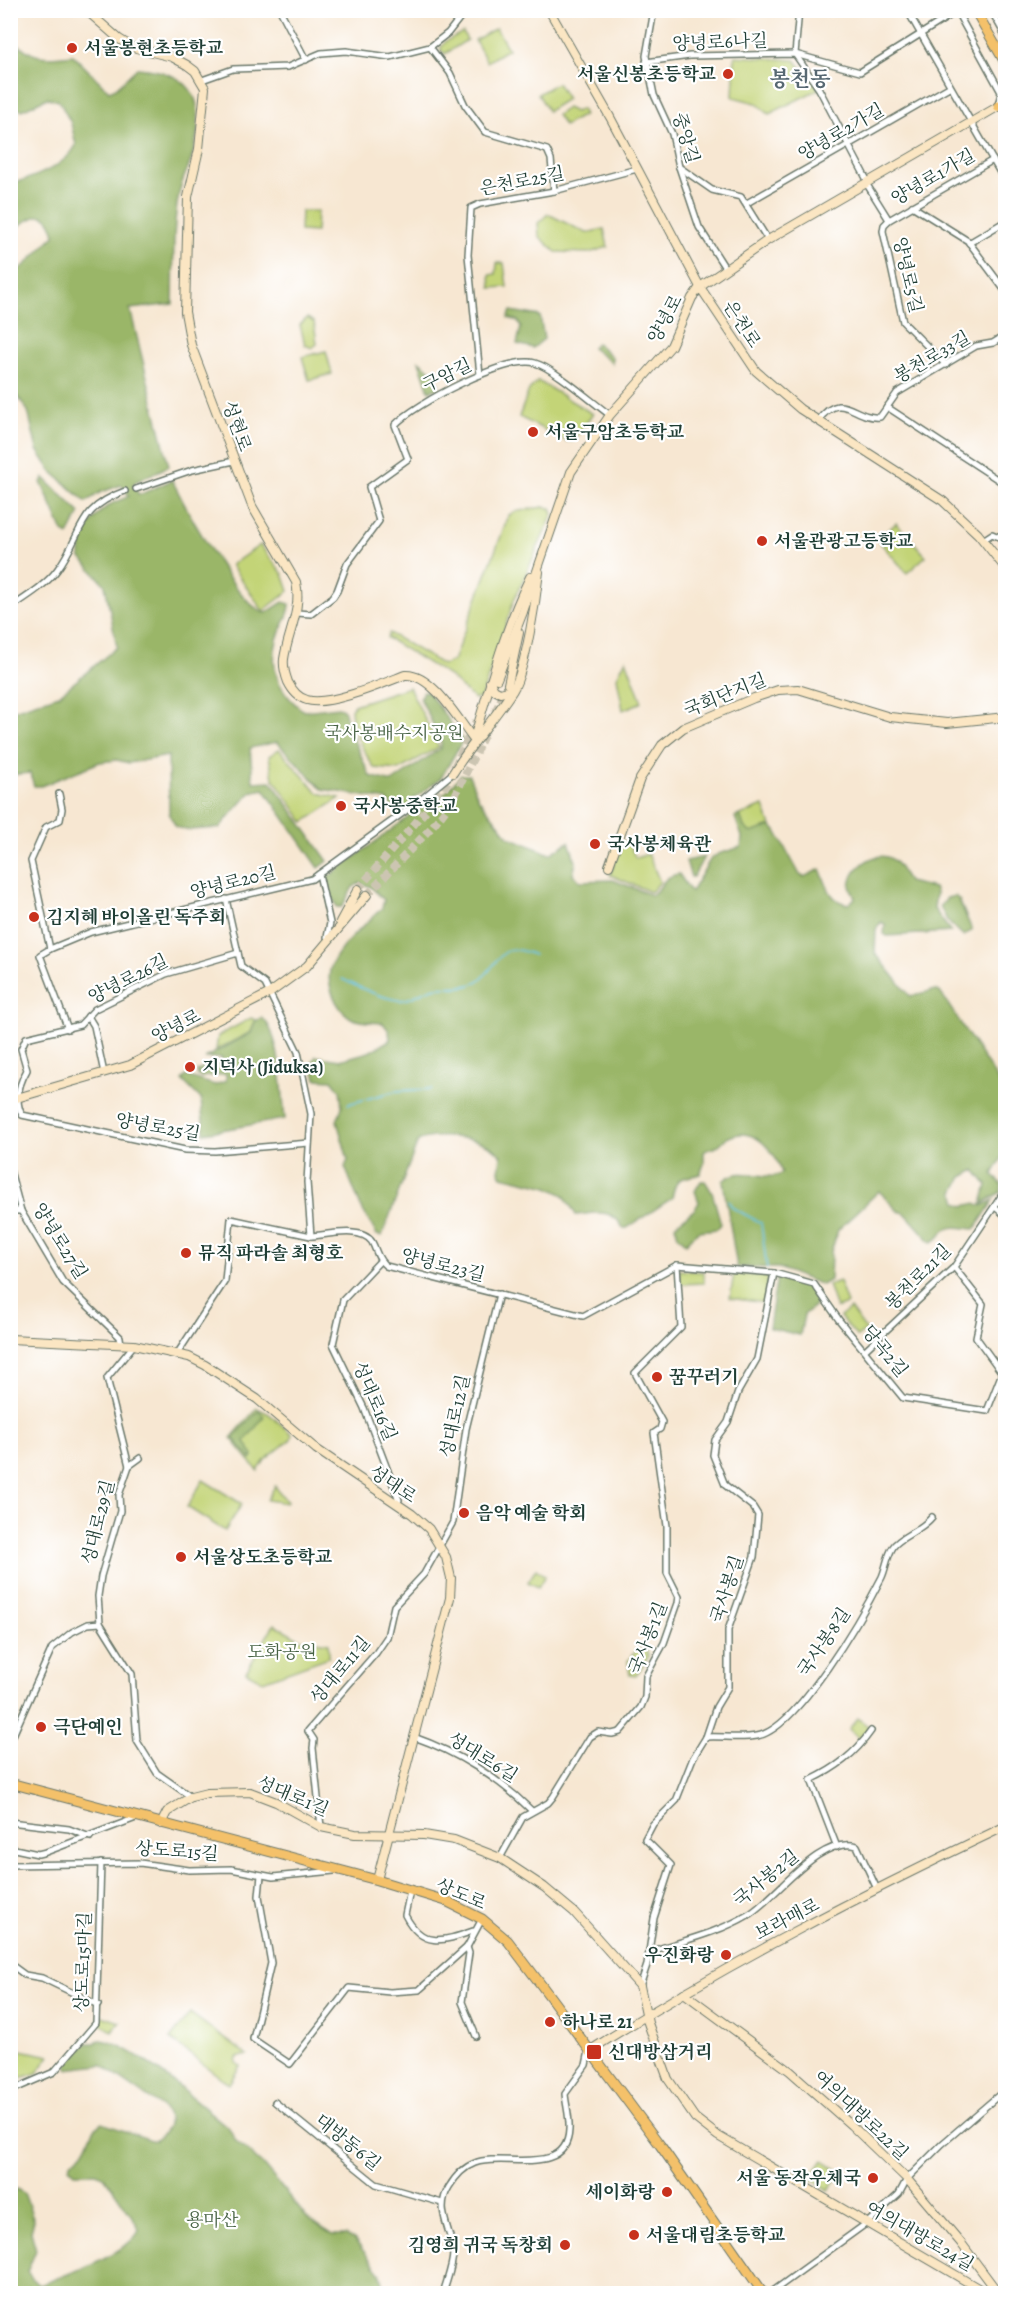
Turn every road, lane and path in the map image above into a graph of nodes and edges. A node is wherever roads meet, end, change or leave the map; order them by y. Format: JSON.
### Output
{"nodes":[{"id":1,"x":86,"y":10,"type":"edge"},
{"id":2,"x":280,"y":10,"type":"edge"},
{"id":3,"x":466,"y":10,"type":"edge"},
{"id":4,"x":549,"y":10,"type":"edge"},
{"id":5,"x":654,"y":10,"type":"edge"},
{"id":6,"x":799,"y":10,"type":"edge"},
{"id":7,"x":907,"y":10,"type":"edge"},
{"id":8,"x":975,"y":10,"type":"edge"},
{"id":9,"x":991,"y":10,"type":"edge"},
{"id":10,"x":958,"y":11,"type":"edge"},
{"id":11,"x":921,"y":36,"type":"junction"},
{"id":12,"x":1005,"y":37,"type":"edge"},
{"id":13,"x":430,"y":47,"type":"junction"},
{"id":14,"x":795,"y":54,"type":"junction"},
{"id":15,"x":306,"y":60,"type":"junction"},
{"id":16,"x":646,"y":62,"type":"junction"},
{"id":17,"x":1005,"y":64,"type":"edge"},
{"id":18,"x":205,"y":78,"type":"junction"},
{"id":19,"x":950,"y":87,"type":"junction"},
{"id":20,"x":1004,"y":106,"type":"edge"},
{"id":21,"x":971,"y":122,"type":"junction"},
{"id":22,"x":848,"y":145,"type":"junction"},
{"id":23,"x":993,"y":160,"type":"junction"},
{"id":24,"x":679,"y":167,"type":"junction"},
{"id":25,"x":637,"y":170,"type":"junction"},
{"id":26,"x":867,"y":182,"type":"junction"},
{"id":27,"x":1005,"y":183,"type":"edge"},
{"id":28,"x":554,"y":191,"type":"junction"},
{"id":29,"x":747,"y":203,"type":"junction"},
{"id":30,"x":912,"y":206,"type":"junction"},
{"id":31,"x":889,"y":220,"type":"junction"},
{"id":32,"x":1005,"y":221,"type":"edge"},
{"id":33,"x":768,"y":240,"type":"junction"},
{"id":34,"x":969,"y":243,"type":"junction"},
{"id":35,"x":725,"y":268,"type":"junction"},
{"id":36,"x":700,"y":287,"type":"junction"},
{"id":37,"x":1005,"y":292,"type":"edge"},
{"id":38,"x":1005,"y":335,"type":"edge"},
{"id":39,"x":946,"y":364,"type":"junction"},
{"id":40,"x":480,"y":375,"type":"junction"},
{"id":41,"x":887,"y":407,"type":"junction"},
{"id":42,"x":610,"y":415,"type":"junction"},
{"id":43,"x":818,"y":421,"type":"junction"},
{"id":44,"x":234,"y":460,"type":"junction"},
{"id":45,"x":1005,"y":485,"type":"edge"},
{"id":46,"x":136,"y":489,"type":"dead end"},
{"id":47,"x":125,"y":491,"type":"dead end"},
{"id":48,"x":986,"y":537,"type":"junction"},
{"id":49,"x":1005,"y":540,"type":"edge"},
{"id":50,"x":541,"y":556,"type":"junction"},
{"id":51,"x":1005,"y":569,"type":"edge"},
{"id":52,"x":10,"y":608,"type":"edge"},
{"id":53,"x":523,"y":612,"type":"junction"},
{"id":54,"x":297,"y":613,"type":"junction"},
{"id":55,"x":493,"y":681,"type":"junction"},
{"id":56,"x":511,"y":686,"type":"junction"},
{"id":57,"x":1005,"y":717,"type":"edge"},
{"id":58,"x":474,"y":740,"type":"junction"},
{"id":59,"x":453,"y":772,"type":"joint"},
{"id":60,"x":59,"y":794,"type":"dead end"},
{"id":61,"x":414,"y":805,"type":"dead end"},
{"id":62,"x":408,"y":810,"type":"dead end"},
{"id":63,"x":609,"y":866,"type":"dead end"},
{"id":64,"x":319,"y":874,"type":"junction"},
{"id":65,"x":358,"y":890,"type":"tunnel mouth"},
{"id":66,"x":367,"y":896,"type":"tunnel mouth"},
{"id":67,"x":226,"y":899,"type":"junction"},
{"id":68,"x":330,"y":938,"type":"junction"},
{"id":69,"x":50,"y":949,"type":"junction"},
{"id":70,"x":238,"y":953,"type":"junction"},
{"id":71,"x":270,"y":993,"type":"junction"},
{"id":72,"x":88,"y":1016,"type":"junction"},
{"id":73,"x":68,"y":1029,"type":"junction"},
{"id":74,"x":104,"y":1073,"type":"junction"},
{"id":75,"x":14,"y":1099,"type":"edge"},
{"id":76,"x":309,"y":1143,"type":"junction"},
{"id":77,"x":10,"y":1170,"type":"edge"},
{"id":78,"x":1005,"y":1189,"type":"edge"},
{"id":79,"x":995,"y":1207,"type":"junction"},
{"id":80,"x":10,"y":1211,"type":"edge"},
{"id":81,"x":21,"y":1211,"type":"junction"},
{"id":82,"x":1005,"y":1216,"type":"edge"},
{"id":83,"x":311,"y":1236,"type":"junction"},
{"id":84,"x":380,"y":1261,"type":"junction"},
{"id":85,"x":676,"y":1266,"type":"junction"},
{"id":86,"x":954,"y":1267,"type":"junction"},
{"id":87,"x":774,"y":1273,"type":"junction"},
{"id":88,"x":499,"y":1294,"type":"junction"},
{"id":89,"x":10,"y":1339,"type":"edge"},
{"id":90,"x":121,"y":1345,"type":"junction"},
{"id":91,"x":134,"y":1346,"type":"junction"},
{"id":92,"x":865,"y":1350,"type":"junction"},
{"id":93,"x":177,"y":1354,"type":"junction"},
{"id":94,"x":1004,"y":1374,"type":"edge"},
{"id":95,"x":140,"y":1458,"type":"dead end"},
{"id":96,"x":129,"y":1466,"type":"junction"},
{"id":97,"x":397,"y":1503,"type":"junction"},
{"id":98,"x":932,"y":1517,"type":"dead end"},
{"id":99,"x":441,"y":1544,"type":"junction"},
{"id":100,"x":100,"y":1623,"type":"junction"},
{"id":101,"x":871,"y":1731,"type":"dead end"},
{"id":102,"x":414,"y":1737,"type":"junction"},
{"id":103,"x":706,"y":1737,"type":"junction"},
{"id":104,"x":10,"y":1742,"type":"edge"},
{"id":105,"x":10,"y":1783,"type":"edge"},
{"id":106,"x":191,"y":1797,"type":"junction"},
{"id":107,"x":531,"y":1810,"type":"junction"},
{"id":108,"x":138,"y":1817,"type":"junction"},
{"id":109,"x":10,"y":1822,"type":"edge"},
{"id":110,"x":161,"y":1824,"type":"junction"},
{"id":111,"x":1005,"y":1826,"type":"edge"},
{"id":112,"x":321,"y":1827,"type":"junction"},
{"id":113,"x":389,"y":1835,"type":"junction"},
{"id":114,"x":90,"y":1837,"type":"junction"},
{"id":115,"x":10,"y":1848,"type":"edge"},
{"id":116,"x":837,"y":1848,"type":"junction"},
{"id":117,"x":46,"y":1852,"type":"junction"},
{"id":118,"x":500,"y":1858,"type":"junction"},
{"id":119,"x":101,"y":1863,"type":"junction"},
{"id":120,"x":48,"y":1864,"type":"junction"},
{"id":121,"x":10,"y":1865,"type":"edge"},
{"id":122,"x":340,"y":1871,"type":"junction"},
{"id":123,"x":261,"y":1875,"type":"junction"},
{"id":124,"x":377,"y":1880,"type":"junction"},
{"id":125,"x":877,"y":1888,"type":"junction"},
{"id":126,"x":410,"y":1891,"type":"junction"},
{"id":127,"x":482,"y":1919,"type":"junction"},
{"id":128,"x":473,"y":1931,"type":"junction"},
{"id":129,"x":467,"y":1947,"type":"junction"},
{"id":130,"x":649,"y":1952,"type":"junction"},
{"id":131,"x":10,"y":1964,"type":"edge"},
{"id":132,"x":640,"y":1986,"type":"junction"},
{"id":133,"x":684,"y":1993,"type":"junction"},
{"id":134,"x":98,"y":2005,"type":"junction"},
{"id":135,"x":648,"y":2013,"type":"junction"},
{"id":136,"x":476,"y":2036,"type":"dead end"},
{"id":137,"x":589,"y":2051,"type":"junction"},
{"id":138,"x":1005,"y":2089,"type":"edge"},
{"id":139,"x":10,"y":2091,"type":"edge"},
{"id":140,"x":275,"y":2102,"type":"dead end"},
{"id":141,"x":907,"y":2179,"type":"junction"},
{"id":142,"x":442,"y":2203,"type":"junction"},
{"id":143,"x":867,"y":2223,"type":"junction"},
{"id":144,"x":992,"y":2286,"type":"junction"},
{"id":145,"x":983,"y":2292,"type":"edge"},
{"id":146,"x":443,"y":2294,"type":"edge"},
{"id":147,"x":764,"y":2294,"type":"edge"},
{"id":148,"x":769,"y":2294,"type":"edge"},
{"id":149,"x":999,"y":2294,"type":"edge"}],
"edges":[{"from":1,"to":18,"type":"street"},
{"from":2,"to":15,"type":"street"},
{"from":3,"to":13,"type":"street"},
{"from":4,"to":25,"type":"street","name":"은천로"},
{"from":5,"to":16,"type":"street","name":"중앙길"},
{"from":6,"to":14,"type":"street"},
{"from":7,"to":11,"type":"street"},
{"from":8,"to":17,"type":"main road"},
{"from":9,"to":12,"type":"street"},
{"from":10,"to":11,"type":"street","name":"양녕로6나길"},
{"from":10,"to":20,"type":"street"},
{"from":11,"to":14,"type":"street","name":"양녕로6나길"},
{"from":11,"to":19,"type":"street"},
{"from":13,"to":15,"type":"street"},
{"from":13,"to":28,"type":"street"},
{"from":14,"to":16,"type":"street","name":"양녕로6나길"},
{"from":14,"to":22,"type":"street","name":"양녕로5길"},
{"from":15,"to":18,"type":"street"},
{"from":16,"to":24,"type":"street","name":"중앙길"},
{"from":18,"to":44,"type":"street","name":"성현로"},
{"from":19,"to":21,"type":"street"},
{"from":19,"to":22,"type":"street","name":"양녕로2가길"},
{"from":20,"to":21,"type":"street","name":"양녕로"},
{"from":21,"to":23,"type":"street"},
{"from":21,"to":26,"type":"street","name":"양녕로"},
{"from":22,"to":26,"type":"street","name":"양녕로5길"},
{"from":22,"to":29,"type":"street","name":"양녕로2가길"},
{"from":23,"to":27,"type":"street"},
{"from":23,"to":30,"type":"street","name":"양녕로1가길"},
{"from":24,"to":29,"type":"street"},
{"from":24,"to":35,"type":"street","name":"중앙길"},
{"from":25,"to":28,"type":"street","name":"은천로25길"},
{"from":25,"to":36,"type":"street","name":"은천로"},
{"from":26,"to":31,"type":"street","name":"양녕로5길"},
{"from":26,"to":33,"type":"street","name":"양녕로"},
{"from":28,"to":40,"type":"street","name":"은천로25길"},
{"from":29,"to":33,"type":"street"},
{"from":30,"to":31,"type":"street","name":"양녕로1가길"},
{"from":30,"to":34,"type":"street"},
{"from":31,"to":39,"type":"street","name":"양녕로5길"},
{"from":32,"to":34,"type":"street"},
{"from":33,"to":35,"type":"street","name":"양녕로"},
{"from":34,"to":37,"type":"street"},
{"from":35,"to":36,"type":"street","name":"양녕로"},
{"from":36,"to":42,"type":"street","name":"양녕로"},
{"from":36,"to":43,"type":"street","name":"은천로"},
{"from":38,"to":39,"type":"street","name":"봉천로33길"},
{"from":39,"to":41,"type":"street","name":"봉천로33길"},
{"from":40,"to":42,"type":"street","name":"구암길"},
{"from":40,"to":54,"type":"street","name":"구암길"},
{"from":41,"to":43,"type":"street","name":"봉천로33길"},
{"from":41,"to":45,"type":"street"},
{"from":42,"to":50,"type":"street","name":"양녕로"},
{"from":43,"to":48,"type":"street","name":"은천로"},
{"from":44,"to":46,"type":"street"},
{"from":44,"to":54,"type":"street","name":"성현로"},
{"from":47,"to":52,"type":"street"},
{"from":48,"to":49,"type":"street"},
{"from":48,"to":51,"type":"street","name":"은천로"},
{"from":50,"to":53,"type":"street","name":"양녕로"},
{"from":50,"to":55,"type":"street"},
{"from":50,"to":56,"type":"street"},
{"from":53,"to":55,"type":"street","name":"양녕로"},
{"from":53,"to":56,"type":"street","name":"양녕로"},
{"from":54,"to":58,"type":"street","name":"성현로"},
{"from":55,"to":56,"type":"street"},
{"from":55,"to":58,"type":"street"},
{"from":56,"to":58,"type":"street"},
{"from":57,"to":63,"type":"street","name":"국회단지길"},
{"from":58,"to":59,"type":"street"},
{"from":59,"to":61,"type":"street"},
{"from":60,"to":69,"type":"street"},
{"from":62,"to":64,"type":"street","name":"양녕로20길"},
{"from":64,"to":67,"type":"street","name":"양녕로20길"},
{"from":64,"to":68,"type":"street"},
{"from":65,"to":68,"type":"street","name":"양녕로"},
{"from":66,"to":68,"type":"street","name":"양녕로"},
{"from":67,"to":69,"type":"street","name":"양녕로20길"},
{"from":67,"to":70,"type":"street"},
{"from":68,"to":71,"type":"street","name":"양녕로"},
{"from":69,"to":73,"type":"street"},
{"from":70,"to":71,"type":"street"},
{"from":70,"to":72,"type":"street","name":"양녕로26길"},
{"from":71,"to":74,"type":"street","name":"양녕로"},
{"from":71,"to":76,"type":"street"},
{"from":72,"to":73,"type":"street","name":"양녕로26길"},
{"from":72,"to":74,"type":"street"},
{"from":73,"to":75,"type":"street","name":"양녕로26길"},
{"from":74,"to":75,"type":"street","name":"양녕로"},
{"from":75,"to":76,"type":"street","name":"양녕로25길"},
{"from":76,"to":83,"type":"street"},
{"from":77,"to":81,"type":"street","name":"양녕로27길"},
{"from":78,"to":79,"type":"street","name":"봉천로21길"},
{"from":79,"to":82,"type":"street"},
{"from":79,"to":86,"type":"street","name":"봉천로21길"},
{"from":80,"to":81,"type":"street"},
{"from":81,"to":90,"type":"street","name":"양녕로27길"},
{"from":83,"to":84,"type":"street","name":"양녕로23길"},
{"from":83,"to":93,"type":"street","name":"양녕로23길"},
{"from":84,"to":88,"type":"street","name":"양녕로23길"},
{"from":84,"to":97,"type":"street","name":"성대로16길"},
{"from":85,"to":87,"type":"street"},
{"from":85,"to":88,"type":"street","name":"양녕로23길"},
{"from":85,"to":107,"type":"street","name":"국사봉1길"},
{"from":86,"to":92,"type":"street","name":"봉천로21길"},
{"from":86,"to":94,"type":"street"},
{"from":87,"to":92,"type":"street","name":"당곡2길"},
{"from":87,"to":103,"type":"street","name":"국사봉길"},
{"from":88,"to":99,"type":"street","name":"성대로12길"},
{"from":89,"to":90,"type":"street","name":"성대로"},
{"from":90,"to":91,"type":"street","name":"성대로"},
{"from":91,"to":93,"type":"street","name":"성대로"},
{"from":91,"to":96,"type":"street","name":"성대로29길"},
{"from":92,"to":94,"type":"street","name":"당곡2길"},
{"from":93,"to":97,"type":"street","name":"성대로"},
{"from":95,"to":96,"type":"street"},
{"from":96,"to":100,"type":"street","name":"성대로29길"},
{"from":97,"to":99,"type":"street","name":"성대로"},
{"from":98,"to":103,"type":"street","name":"국사봉8길"},
{"from":99,"to":102,"type":"street","name":"성대로"},
{"from":99,"to":112,"type":"street","name":"성대로11길"},
{"from":100,"to":104,"type":"street"},
{"from":100,"to":106,"type":"street","name":"성대로29길"},
{"from":101,"to":116,"type":"street"},
{"from":102,"to":107,"type":"street","name":"성대로6길"},
{"from":102,"to":113,"type":"street","name":"성대로"},
{"from":103,"to":130,"type":"street","name":"국사봉길"},
{"from":105,"to":108,"type":"main road","name":"상도로"},
{"from":106,"to":110,"type":"street","name":"성대로1길"},
{"from":106,"to":112,"type":"street","name":"성대로1길"},
{"from":107,"to":118,"type":"street","name":"국사봉1길"},
{"from":108,"to":110,"type":"main road","name":"상도로"},
{"from":108,"to":114,"type":"street"},
{"from":109,"to":114,"type":"street"},
{"from":110,"to":122,"type":"main road","name":"상도로"},
{"from":111,"to":125,"type":"street","name":"보라매로"},
{"from":112,"to":113,"type":"street","name":"성대로1길"},
{"from":113,"to":118,"type":"street","name":"성대로1길"},
{"from":113,"to":124,"type":"street","name":"성대로"},
{"from":114,"to":117,"type":"street"},
{"from":115,"to":117,"type":"street"},
{"from":116,"to":125,"type":"street"},
{"from":116,"to":130,"type":"street","name":"국사봉2길"},
{"from":117,"to":120,"type":"street"},
{"from":118,"to":132,"type":"street"},
{"from":119,"to":120,"type":"street","name":"상도로15길"},
{"from":119,"to":123,"type":"street","name":"상도로15길"},
{"from":119,"to":134,"type":"street","name":"상도로15마길"},
{"from":120,"to":121,"type":"street","name":"상도로15길"},
{"from":122,"to":123,"type":"street","name":"상도로15길"},
{"from":122,"to":124,"type":"main road","name":"상도로"},
{"from":123,"to":129,"type":"street"},
{"from":124,"to":126,"type":"main road","name":"상도로"},
{"from":125,"to":133,"type":"street","name":"보라매로"},
{"from":126,"to":127,"type":"main road","name":"상도로"},
{"from":126,"to":128,"type":"street"},
{"from":127,"to":128,"type":"street"},
{"from":127,"to":137,"type":"main road","name":"상도로"},
{"from":128,"to":129,"type":"street"},
{"from":129,"to":136,"type":"street"},
{"from":130,"to":132,"type":"street","name":"국사봉길"},
{"from":131,"to":134,"type":"street"},
{"from":132,"to":135,"type":"street"},
{"from":133,"to":135,"type":"street","name":"보라매로"},
{"from":133,"to":141,"type":"street","name":"여의대방로22길"},
{"from":134,"to":139,"type":"street","name":"상도로15마길"},
{"from":135,"to":137,"type":"street","name":"보라매로"},
{"from":135,"to":143,"type":"street","name":"여의대방로24길"},
{"from":137,"to":142,"type":"street"},
{"from":137,"to":147,"type":"main road","name":"상도로"},
{"from":138,"to":141,"type":"street"},
{"from":140,"to":142,"type":"street","name":"대방동6길"},
{"from":141,"to":143,"type":"street"},
{"from":141,"to":144,"type":"street","name":"여의대방로22길"},
{"from":142,"to":146,"type":"street"},
{"from":143,"to":145,"type":"street","name":"여의대방로24길"},
{"from":143,"to":148,"type":"street"},
{"from":144,"to":145,"type":"street"},
{"from":144,"to":149,"type":"street","name":"여의대방로22길"}]}
